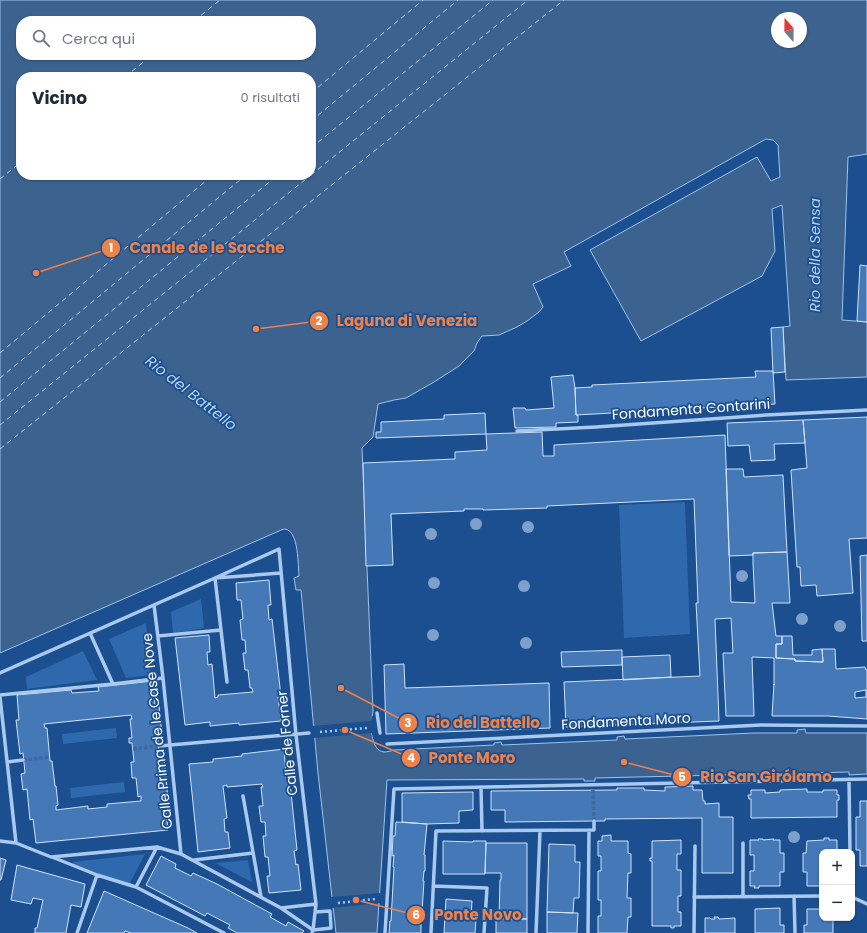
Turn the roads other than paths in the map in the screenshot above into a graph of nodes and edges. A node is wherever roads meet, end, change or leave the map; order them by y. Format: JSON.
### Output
{"nodes":[{"id":1,"x":867,"y":410,"type":"edge"},
{"id":2,"x":517,"y":431,"type":"dead end"},
{"id":3,"x":281,"y":573,"type":"junction"},
{"id":4,"x":215,"y":578,"type":"junction"},
{"id":5,"x":154,"y":605,"type":"junction"},
{"id":6,"x":221,"y":630,"type":"junction"},
{"id":7,"x":90,"y":633,"type":"junction"},
{"id":8,"x":158,"y":636,"type":"junction"},
{"id":9,"x":0,"y":673,"type":"edge"},
{"id":10,"x":163,"y":678,"type":"junction"},
{"id":11,"x":227,"y":682,"type":"dead end"},
{"id":12,"x":112,"y":684,"type":"junction"},
{"id":13,"x":0,"y":696,"type":"edge"},
{"id":14,"x":1,"y":709,"type":"edge"},
{"id":15,"x":377,"y":713,"type":"dead end"},
{"id":16,"x":867,"y":726,"type":"edge"},
{"id":17,"x":309,"y":733,"type":"dead end"},
{"id":18,"x":380,"y":733,"type":"dead end"},
{"id":19,"x":296,"y":735,"type":"junction"},
{"id":20,"x":387,"y":744,"type":"dead end"},
{"id":21,"x":170,"y":745,"type":"junction"},
{"id":22,"x":159,"y":746,"type":"tunnel mouth"},
{"id":23,"x":24,"y":760,"type":"tunnel mouth"},
{"id":24,"x":7,"y":762,"type":"junction"},
{"id":25,"x":848,"y":779,"type":"junction"},
{"id":26,"x":867,"y":779,"type":"edge"},
{"id":27,"x":593,"y":785,"type":"junction"},
{"id":28,"x":481,"y":787,"type":"junction"},
{"id":29,"x":594,"y":790,"type":"tunnel mouth"},
{"id":30,"x":243,"y":796,"type":"dead end"},
{"id":31,"x":594,"y":821,"type":"tunnel mouth"},
{"id":32,"x":589,"y":830,"type":"junction"},
{"id":33,"x":482,"y":831,"type":"junction"},
{"id":34,"x":540,"y":831,"type":"junction"},
{"id":35,"x":0,"y":841,"type":"edge"},
{"id":36,"x":16,"y":843,"type":"junction"},
{"id":37,"x":743,"y":843,"type":"dead end"},
{"id":38,"x":695,"y":846,"type":"dead end"},
{"id":39,"x":157,"y":847,"type":"junction"},
{"id":40,"x":850,"y":849,"type":"edge"},
{"id":41,"x":182,"y":854,"type":"junction"},
{"id":42,"x":253,"y":854,"type":"junction"},
{"id":43,"x":51,"y":857,"type":"junction"},
{"id":44,"x":193,"y":861,"type":"junction"},
{"id":45,"x":97,"y":875,"type":"junction"},
{"id":46,"x":433,"y":886,"type":"junction"},
{"id":47,"x":136,"y":887,"type":"junction"},
{"id":48,"x":794,"y":896,"type":"junction"},
{"id":49,"x":819,"y":896,"type":"edge"},
{"id":50,"x":261,"y":897,"type":"junction"},
{"id":51,"x":694,"y":897,"type":"junction"},
{"id":52,"x":743,"y":897,"type":"junction"},
{"id":53,"x":855,"y":898,"type":"edge"},
{"id":54,"x":316,"y":904,"type":"junction"},
{"id":55,"x":867,"y":904,"type":"edge"},
{"id":56,"x":281,"y":908,"type":"junction"},
{"id":57,"x":315,"y":912,"type":"junction"},
{"id":58,"x":312,"y":931,"type":"edge"},
{"id":59,"x":326,"y":931,"type":"edge"},
{"id":60,"x":77,"y":933,"type":"edge"},
{"id":61,"x":224,"y":933,"type":"edge"},
{"id":62,"x":385,"y":933,"type":"edge"},
{"id":63,"x":431,"y":933,"type":"edge"},
{"id":64,"x":484,"y":933,"type":"edge"},
{"id":65,"x":536,"y":933,"type":"edge"},
{"id":66,"x":588,"y":933,"type":"edge"},
{"id":67,"x":694,"y":933,"type":"edge"},
{"id":68,"x":795,"y":933,"type":"edge"}],
"edges":[{"from":1,"to":2,"type":"street","name":"Fondamenta Contarini"},
{"from":3,"to":4,"type":"street"},
{"from":3,"to":4,"type":"street","name":"Calle de Forner"},
{"from":3,"to":19,"type":"street","name":"Calle de Forner"},
{"from":4,"to":5,"type":"street"},
{"from":4,"to":6,"type":"street"},
{"from":5,"to":7,"type":"street"},
{"from":5,"to":8,"type":"street","name":"Calle Prima de le Case Nove"},
{"from":6,"to":8,"type":"street"},
{"from":6,"to":11,"type":"street"},
{"from":7,"to":9,"type":"street"},
{"from":7,"to":12,"type":"street"},
{"from":8,"to":10,"type":"street","name":"Calle Prima de le Case Nove"},
{"from":10,"to":12,"type":"street"},
{"from":10,"to":21,"type":"street","name":"Calle Prima de le Case Nove"},
{"from":12,"to":13,"type":"street"},
{"from":13,"to":14,"type":"street"},
{"from":14,"to":24,"type":"street"},
{"from":15,"to":18,"type":"street"},
{"from":16,"to":20,"type":"street","name":"Fondamenta Moro"},
{"from":17,"to":19,"type":"street"},
{"from":19,"to":21,"type":"street"},
{"from":19,"to":54,"type":"street","name":"Calle de Forner"},
{"from":21,"to":22,"type":"street"},
{"from":21,"to":41,"type":"street","name":"Calle Prima de le Case Nove"},
{"from":23,"to":24,"type":"street"},
{"from":24,"to":36,"type":"street"},
{"from":25,"to":26,"type":"street"},
{"from":25,"to":27,"type":"street"},
{"from":25,"to":40,"type":"street"},
{"from":27,"to":28,"type":"street"},
{"from":27,"to":29,"type":"street"},
{"from":28,"to":33,"type":"street"},
{"from":28,"to":62,"type":"street"},
{"from":30,"to":42,"type":"street"},
{"from":31,"to":32,"type":"street"},
{"from":32,"to":34,"type":"street"},
{"from":32,"to":66,"type":"street"},
{"from":33,"to":34,"type":"street"},
{"from":33,"to":46,"type":"street"},
{"from":34,"to":65,"type":"street"},
{"from":35,"to":36,"type":"street"},
{"from":36,"to":43,"type":"street"},
{"from":37,"to":52,"type":"street"},
{"from":38,"to":51,"type":"street"},
{"from":39,"to":41,"type":"street"},
{"from":39,"to":43,"type":"street"},
{"from":39,"to":47,"type":"street"},
{"from":41,"to":44,"type":"street"},
{"from":42,"to":44,"type":"street"},
{"from":42,"to":50,"type":"street"},
{"from":43,"to":45,"type":"street"},
{"from":44,"to":50,"type":"street"},
{"from":45,"to":47,"type":"street"},
{"from":45,"to":60,"type":"street"},
{"from":46,"to":63,"type":"street"},
{"from":46,"to":64,"type":"street"},
{"from":47,"to":61,"type":"street"},
{"from":48,"to":49,"type":"street"},
{"from":48,"to":52,"type":"street"},
{"from":48,"to":68,"type":"street"},
{"from":50,"to":56,"type":"street"},
{"from":51,"to":52,"type":"street"},
{"from":51,"to":67,"type":"street"},
{"from":53,"to":55,"type":"street"},
{"from":54,"to":56,"type":"street"},
{"from":54,"to":57,"type":"street","name":"Calle de Forner"},
{"from":56,"to":58,"type":"street"},
{"from":57,"to":58,"type":"street","name":"Calle de Forner"},
{"from":57,"to":59,"type":"street"},
{"from":58,"to":59,"type":"street"}]}
